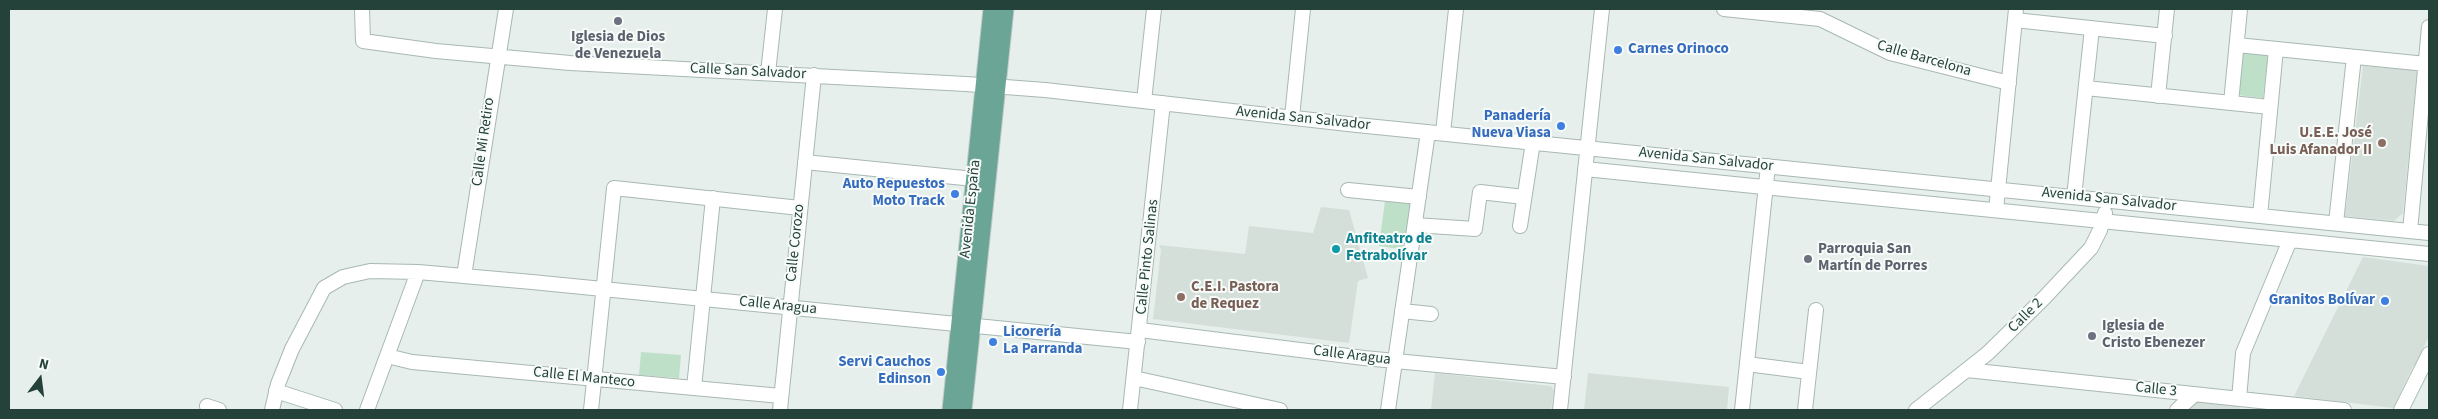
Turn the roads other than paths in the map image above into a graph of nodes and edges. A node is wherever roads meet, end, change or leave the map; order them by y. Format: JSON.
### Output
{"nodes":[{"id":1,"x":362,"y":9,"type":"edge"},
{"id":2,"x":506,"y":9,"type":"edge"},
{"id":3,"x":775,"y":9,"type":"edge"},
{"id":4,"x":992,"y":9,"type":"edge"},
{"id":5,"x":1006,"y":9,"type":"edge"},
{"id":6,"x":1154,"y":9,"type":"edge"},
{"id":7,"x":1303,"y":9,"type":"edge"},
{"id":8,"x":1456,"y":9,"type":"edge"},
{"id":9,"x":1602,"y":9,"type":"edge"},
{"id":10,"x":1724,"y":9,"type":"edge"},
{"id":11,"x":2167,"y":9,"type":"edge"},
{"id":12,"x":2240,"y":9,"type":"edge"},
{"id":13,"x":2016,"y":14,"type":"edge"},
{"id":14,"x":2429,"y":27,"type":"edge"},
{"id":15,"x":2092,"y":28,"type":"junction"},
{"id":16,"x":2164,"y":36,"type":"junction"},
{"id":17,"x":2237,"y":45,"type":"junction"},
{"id":18,"x":2276,"y":48,"type":"junction"},
{"id":19,"x":2354,"y":56,"type":"junction"},
{"id":20,"x":497,"y":57,"type":"junction"},
{"id":21,"x":2427,"y":61,"type":"edge"},
{"id":22,"x":768,"y":73,"type":"junction"},
{"id":23,"x":814,"y":75,"type":"junction"},
{"id":24,"x":2009,"y":83,"type":"junction"},
{"id":25,"x":991,"y":86,"type":"junction"},
{"id":26,"x":2086,"y":88,"type":"junction"},
{"id":27,"x":2158,"y":96,"type":"junction"},
{"id":28,"x":1144,"y":101,"type":"junction"},
{"id":29,"x":1164,"y":103,"type":"junction"},
{"id":30,"x":2230,"y":103,"type":"junction"},
{"id":31,"x":2270,"y":107,"type":"junction"},
{"id":32,"x":1292,"y":118,"type":"junction"},
{"id":33,"x":2424,"y":127,"type":"edge"},
{"id":34,"x":1428,"y":132,"type":"junction"},
{"id":35,"x":1443,"y":133,"type":"junction"},
{"id":36,"x":1533,"y":142,"type":"junction"},
{"id":37,"x":1587,"y":148,"type":"junction"},
{"id":38,"x":805,"y":162,"type":"junction"},
{"id":39,"x":1768,"y":166,"type":"junction"},
{"id":40,"x":1585,"y":169,"type":"junction"},
{"id":41,"x":974,"y":179,"type":"junction"},
{"id":42,"x":1766,"y":187,"type":"junction"},
{"id":43,"x":1998,"y":189,"type":"junction"},
{"id":44,"x":1348,"y":190,"type":"dead end"},
{"id":45,"x":1524,"y":196,"type":"junction"},
{"id":46,"x":1419,"y":197,"type":"junction"},
{"id":47,"x":2074,"y":197,"type":"junction"},
{"id":48,"x":713,"y":198,"type":"junction"},
{"id":49,"x":2108,"y":200,"type":"junction"},
{"id":50,"x":800,"y":208,"type":"junction"},
{"id":51,"x":1996,"y":210,"type":"junction"},
{"id":52,"x":2260,"y":216,"type":"junction"},
{"id":53,"x":2102,"y":221,"type":"junction"},
{"id":54,"x":2336,"y":223,"type":"junction"},
{"id":55,"x":1415,"y":225,"type":"junction"},
{"id":56,"x":1520,"y":226,"type":"dead end"},
{"id":57,"x":2410,"y":231,"type":"junction"},
{"id":58,"x":2429,"y":233,"type":"edge"},
{"id":59,"x":2290,"y":240,"type":"junction"},
{"id":60,"x":2429,"y":254,"type":"edge"},
{"id":61,"x":418,"y":272,"type":"junction"},
{"id":62,"x":464,"y":276,"type":"junction"},
{"id":63,"x":604,"y":289,"type":"junction"},
{"id":64,"x":703,"y":298,"type":"junction"},
{"id":65,"x":790,"y":307,"type":"junction"},
{"id":66,"x":1816,"y":310,"type":"dead end"},
{"id":67,"x":1402,"y":311,"type":"junction"},
{"id":68,"x":1431,"y":314,"type":"dead end"},
{"id":69,"x":966,"y":325,"type":"junction"},
{"id":70,"x":1139,"y":336,"type":"junction"},
{"id":71,"x":2429,"y":354,"type":"edge"},
{"id":72,"x":387,"y":356,"type":"junction"},
{"id":73,"x":1395,"y":361,"type":"junction"},
{"id":74,"x":1747,"y":364,"type":"junction"},
{"id":75,"x":1967,"y":370,"type":"junction"},
{"id":76,"x":1809,"y":372,"type":"junction"},
{"id":77,"x":1564,"y":377,"type":"junction"},
{"id":78,"x":1134,"y":378,"type":"junction"},
{"id":79,"x":594,"y":379,"type":"junction"},
{"id":80,"x":694,"y":388,"type":"junction"},
{"id":81,"x":276,"y":391,"type":"junction"},
{"id":82,"x":2194,"y":394,"type":"junction"},
{"id":83,"x":2239,"y":399,"type":"junction"},
{"id":84,"x":780,"y":403,"type":"edge"},
{"id":85,"x":272,"y":410,"type":"edge"},
{"id":86,"x":335,"y":410,"type":"edge"},
{"id":87,"x":367,"y":410,"type":"edge"},
{"id":88,"x":591,"y":410,"type":"edge"},
{"id":89,"x":950,"y":410,"type":"edge"},
{"id":90,"x":964,"y":410,"type":"edge"},
{"id":91,"x":1130,"y":410,"type":"edge"},
{"id":92,"x":1280,"y":410,"type":"edge"},
{"id":93,"x":1388,"y":410,"type":"edge"},
{"id":94,"x":1560,"y":410,"type":"edge"},
{"id":95,"x":1742,"y":410,"type":"edge"},
{"id":96,"x":1805,"y":410,"type":"edge"},
{"id":97,"x":1916,"y":410,"type":"edge"},
{"id":98,"x":2178,"y":410,"type":"edge"},
{"id":99,"x":2344,"y":410,"type":"edge"},
{"id":100,"x":2401,"y":410,"type":"edge"}],
"edges":[{"from":1,"to":20,"type":"street","name":"Calle San Salvador"},
{"from":2,"to":20,"type":"street","name":"Calle Mi Retiro"},
{"from":3,"to":22,"type":"street"},
{"from":4,"to":25,"type":"main road","name":"Avenida España"},
{"from":5,"to":25,"type":"main road","name":"Avenida España"},
{"from":6,"to":28,"type":"street"},
{"from":7,"to":32,"type":"street"},
{"from":8,"to":35,"type":"street"},
{"from":9,"to":37,"type":"street"},
{"from":10,"to":24,"type":"street","name":"Calle Barcelona"},
{"from":11,"to":16,"type":"street"},
{"from":12,"to":17,"type":"street"},
{"from":13,"to":15,"type":"street"},
{"from":13,"to":24,"type":"street"},
{"from":14,"to":21,"type":"street"},
{"from":15,"to":16,"type":"street"},
{"from":15,"to":26,"type":"street"},
{"from":16,"to":27,"type":"street"},
{"from":17,"to":18,"type":"street"},
{"from":17,"to":30,"type":"street"},
{"from":18,"to":19,"type":"street"},
{"from":18,"to":31,"type":"street"},
{"from":19,"to":21,"type":"street"},
{"from":19,"to":54,"type":"street"},
{"from":20,"to":22,"type":"street","name":"Calle San Salvador"},
{"from":20,"to":62,"type":"street","name":"Calle Mi Retiro"},
{"from":21,"to":33,"type":"street"},
{"from":22,"to":23,"type":"street","name":"Calle San Salvador"},
{"from":23,"to":25,"type":"street","name":"Calle San Salvador"},
{"from":23,"to":38,"type":"street","name":"Calle Corozo"},
{"from":24,"to":43,"type":"street"},
{"from":25,"to":28,"type":"street","name":"Avenida San Salvador"},
{"from":25,"to":41,"type":"main road","name":"Avenida España"},
{"from":25,"to":69,"type":"main road","name":"Avenida España"},
{"from":26,"to":27,"type":"street"},
{"from":26,"to":47,"type":"street"},
{"from":27,"to":30,"type":"street"},
{"from":28,"to":29,"type":"street","name":"Avenida San Salvador"},
{"from":29,"to":32,"type":"street","name":"Avenida San Salvador"},
{"from":29,"to":70,"type":"street","name":"Calle Pinto Salinas"},
{"from":30,"to":31,"type":"street"},
{"from":31,"to":52,"type":"street"},
{"from":32,"to":34,"type":"street","name":"Avenida San Salvador"},
{"from":33,"to":57,"type":"street"},
{"from":34,"to":35,"type":"street","name":"Avenida San Salvador"},
{"from":34,"to":46,"type":"street"},
{"from":35,"to":36,"type":"street","name":"Avenida San Salvador"},
{"from":36,"to":37,"type":"street","name":"Avenida San Salvador"},
{"from":36,"to":45,"type":"street"},
{"from":37,"to":39,"type":"street","name":"Avenida San Salvador"},
{"from":37,"to":40,"type":"street"},
{"from":38,"to":41,"type":"street"},
{"from":38,"to":50,"type":"street","name":"Calle Corozo"},
{"from":39,"to":42,"type":"street"},
{"from":39,"to":43,"type":"street","name":"Avenida San Salvador"},
{"from":40,"to":42,"type":"street","name":"Avenida San Salvador"},
{"from":40,"to":77,"type":"street"},
{"from":41,"to":69,"type":"main road","name":"Avenida España"},
{"from":42,"to":51,"type":"street","name":"Avenida San Salvador"},
{"from":42,"to":74,"type":"street"},
{"from":43,"to":47,"type":"street","name":"Avenida San Salvador"},
{"from":43,"to":51,"type":"street"},
{"from":44,"to":46,"type":"street"},
{"from":45,"to":55,"type":"street"},
{"from":45,"to":56,"type":"street"},
{"from":46,"to":55,"type":"street"},
{"from":47,"to":49,"type":"street","name":"Avenida San Salvador"},
{"from":48,"to":50,"type":"street"},
{"from":48,"to":63,"type":"street"},
{"from":48,"to":64,"type":"street"},
{"from":49,"to":52,"type":"street","name":"Avenida San Salvador"},
{"from":49,"to":53,"type":"street","name":"Calle 2"},
{"from":50,"to":65,"type":"street","name":"Calle Corozo"},
{"from":51,"to":53,"type":"street","name":"Avenida San Salvador"},
{"from":52,"to":54,"type":"street","name":"Avenida San Salvador"},
{"from":53,"to":59,"type":"street","name":"Avenida San Salvador"},
{"from":53,"to":75,"type":"street","name":"Calle 2"},
{"from":54,"to":57,"type":"street","name":"Avenida San Salvador"},
{"from":55,"to":67,"type":"street"},
{"from":57,"to":58,"type":"street","name":"Avenida San Salvador"},
{"from":59,"to":60,"type":"street","name":"Avenida San Salvador"},
{"from":59,"to":83,"type":"street"},
{"from":61,"to":62,"type":"street","name":"Calle Aragua"},
{"from":61,"to":72,"type":"street"},
{"from":61,"to":81,"type":"street","name":"Calle Aragua"},
{"from":62,"to":63,"type":"street","name":"Calle Aragua"},
{"from":63,"to":64,"type":"street","name":"Calle Aragua"},
{"from":63,"to":79,"type":"street"},
{"from":64,"to":65,"type":"street","name":"Calle Aragua"},
{"from":64,"to":80,"type":"street"},
{"from":65,"to":69,"type":"street","name":"Calle Aragua"},
{"from":65,"to":84,"type":"street","name":"Calle Corozo"},
{"from":66,"to":76,"type":"street"},
{"from":67,"to":68,"type":"street"},
{"from":67,"to":73,"type":"street"},
{"from":69,"to":70,"type":"street","name":"Calle Aragua"},
{"from":69,"to":89,"type":"main road","name":"Avenida España"},
{"from":69,"to":90,"type":"main road","name":"Avenida España"},
{"from":70,"to":73,"type":"street","name":"Calle Aragua"},
{"from":70,"to":78,"type":"street","name":"Calle Pinto Salinas"},
{"from":71,"to":100,"type":"street"},
{"from":72,"to":79,"type":"street","name":"Calle El Manteco"},
{"from":72,"to":87,"type":"street"},
{"from":73,"to":77,"type":"street","name":"Calle Aragua"},
{"from":73,"to":93,"type":"street"},
{"from":74,"to":76,"type":"street"},
{"from":74,"to":95,"type":"street"},
{"from":75,"to":82,"type":"street","name":"Calle 3"},
{"from":75,"to":97,"type":"street","name":"Calle 2"},
{"from":76,"to":96,"type":"street"},
{"from":77,"to":94,"type":"street"},
{"from":78,"to":91,"type":"street","name":"Calle Pinto Salinas"},
{"from":78,"to":92,"type":"street"},
{"from":79,"to":80,"type":"street","name":"Calle El Manteco"},
{"from":79,"to":88,"type":"street"},
{"from":80,"to":84,"type":"street","name":"Calle El Manteco"},
{"from":81,"to":85,"type":"street","name":"Calle Aragua"},
{"from":81,"to":86,"type":"street"},
{"from":82,"to":83,"type":"street","name":"Calle 3"},
{"from":82,"to":98,"type":"street"},
{"from":83,"to":99,"type":"street","name":"Calle 3"}]}
